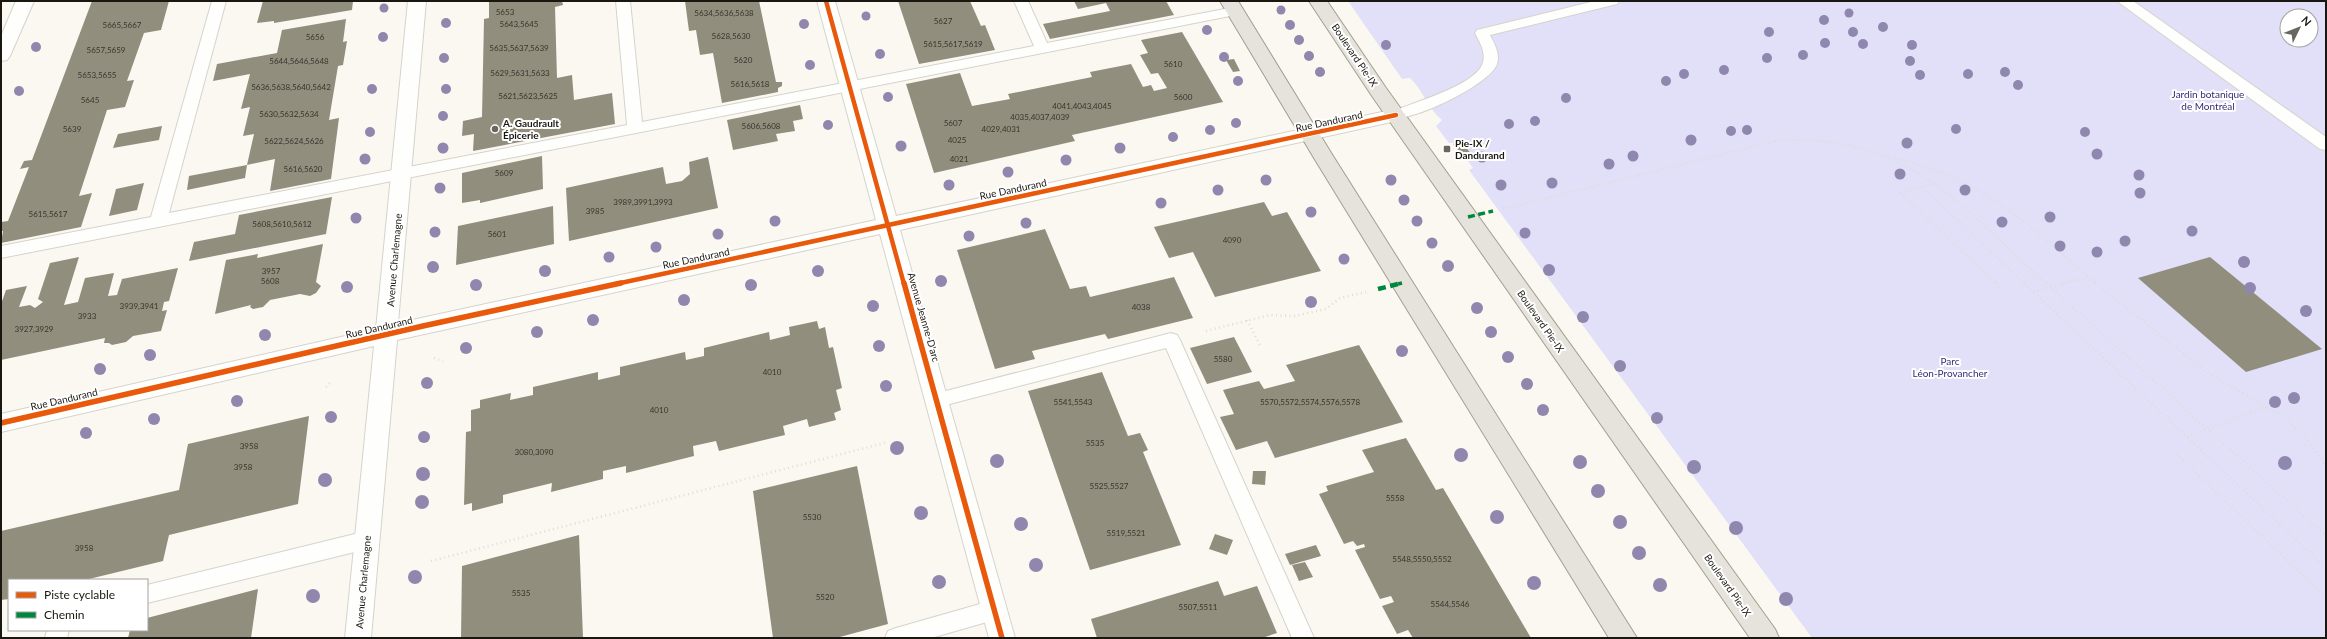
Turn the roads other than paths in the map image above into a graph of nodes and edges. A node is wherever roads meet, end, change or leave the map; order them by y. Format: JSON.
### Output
{"nodes":[{"id":1,"x":25,"y":1,"type":"edge"},
{"id":2,"x":218,"y":1,"type":"edge"},
{"id":3,"x":418,"y":1,"type":"edge"},
{"id":4,"x":623,"y":1,"type":"edge"},
{"id":5,"x":826,"y":1,"type":"edge"},
{"id":6,"x":1021,"y":1,"type":"edge"},
{"id":7,"x":1318,"y":1,"type":"edge"},
{"id":8,"x":1612,"y":1,"type":"edge"},
{"id":9,"x":2124,"y":1,"type":"edge"},
{"id":10,"x":1232,"y":6,"type":"edge"},
{"id":11,"x":1042,"y":48,"type":"junction"},
{"id":12,"x":1,"y":56,"type":"edge"},
{"id":13,"x":849,"y":86,"type":"junction"},
{"id":14,"x":1396,"y":115,"type":"junction"},
{"id":15,"x":635,"y":128,"type":"junction"},
{"id":16,"x":1309,"y":134,"type":"junction"},
{"id":17,"x":2326,"y":145,"type":"edge"},
{"id":18,"x":402,"y":174,"type":"junction"},
{"id":19,"x":158,"y":222,"type":"junction"},
{"id":20,"x":888,"y":225,"type":"junction"},
{"id":21,"x":1,"y":252,"type":"edge"},
{"id":22,"x":387,"y":335,"type":"junction"},
{"id":23,"x":938,"y":400,"type":"junction"},
{"id":24,"x":1,"y":423,"type":"edge"},
{"id":25,"x":367,"y":540,"type":"junction"},
{"id":26,"x":148,"y":594,"type":"edge"},
{"id":27,"x":994,"y":610,"type":"junction"},
{"id":28,"x":358,"y":638,"type":"edge"},
{"id":29,"x":896,"y":638,"type":"edge"},
{"id":30,"x":1002,"y":638,"type":"edge"},
{"id":31,"x":1303,"y":638,"type":"edge"},
{"id":32,"x":1624,"y":638,"type":"edge"},
{"id":33,"x":1766,"y":638,"type":"edge"}],
"edges":[{"from":1,"to":12,"type":"street"},
{"from":2,"to":19,"type":"lane"},
{"from":3,"to":18,"type":"street","name":"Avenue Charlemagne"},
{"from":4,"to":15,"type":"lane"},
{"from":5,"to":13,"type":"street","name":"Avenue Jeanne-D'arc"},
{"from":6,"to":11,"type":"lane"},
{"from":7,"to":14,"type":"main road","name":"Boulevard Pie-IX"},
{"from":8,"to":14,"type":"lane"},
{"from":9,"to":17,"type":"lane"},
{"from":10,"to":11,"type":"lane"},
{"from":10,"to":16,"type":"main road"},
{"from":11,"to":13,"type":"lane"},
{"from":13,"to":15,"type":"lane"},
{"from":13,"to":20,"type":"street","name":"Avenue Jeanne-D'arc"},
{"from":14,"to":16,"type":"street","name":"Rue Dandurand"},
{"from":14,"to":33,"type":"main road","name":"Boulevard Pie-IX"},
{"from":15,"to":18,"type":"lane"},
{"from":16,"to":20,"type":"street","name":"Rue Dandurand"},
{"from":16,"to":32,"type":"main road"},
{"from":18,"to":19,"type":"lane"},
{"from":18,"to":22,"type":"street","name":"Avenue Charlemagne"},
{"from":19,"to":21,"type":"lane"},
{"from":20,"to":22,"type":"street","name":"Rue Dandurand"},
{"from":20,"to":23,"type":"street","name":"Avenue Jeanne-D'arc"},
{"from":22,"to":24,"type":"street","name":"Rue Dandurand"},
{"from":22,"to":25,"type":"street","name":"Avenue Charlemagne"},
{"from":23,"to":27,"type":"street","name":"Avenue Jeanne-D'arc"},
{"from":23,"to":31,"type":"lane"},
{"from":25,"to":26,"type":"lane"},
{"from":25,"to":28,"type":"street","name":"Avenue Charlemagne"},
{"from":27,"to":29,"type":"lane"},
{"from":27,"to":30,"type":"street","name":"Avenue Jeanne-D'arc"}]}
